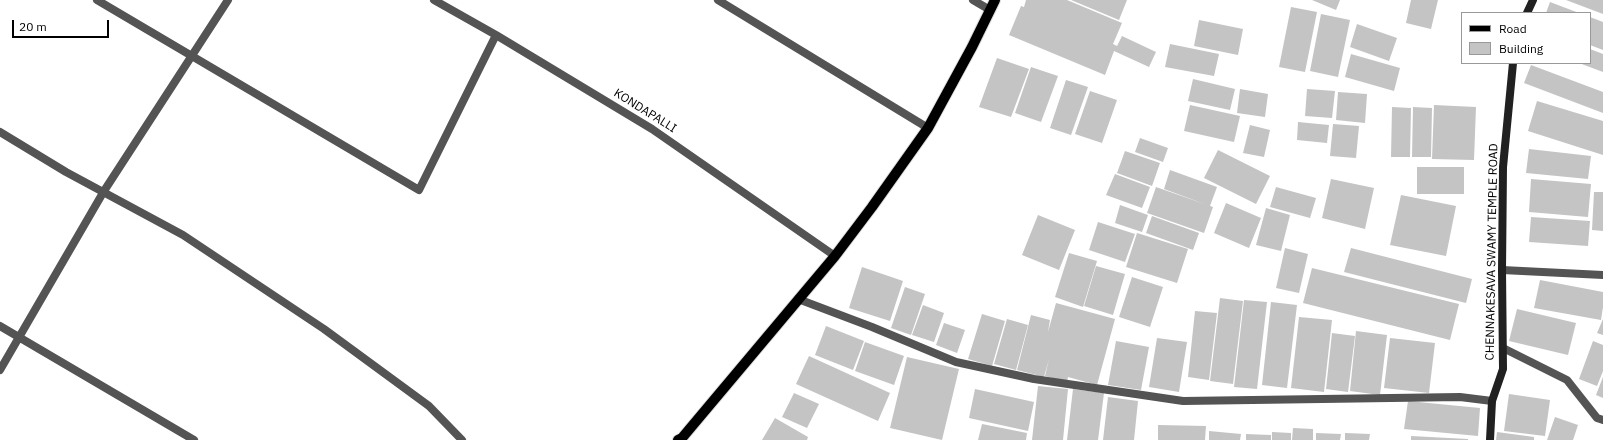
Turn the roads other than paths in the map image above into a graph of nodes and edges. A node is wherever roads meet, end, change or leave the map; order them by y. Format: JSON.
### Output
{"nodes":[{"id":1,"x":97,"y":0,"type":"edge"},
{"id":2,"x":228,"y":0,"type":"edge"},
{"id":3,"x":434,"y":0,"type":"edge"},
{"id":4,"x":718,"y":0,"type":"edge"},
{"id":5,"x":973,"y":0,"type":"edge"},
{"id":6,"x":995,"y":0,"type":"edge"},
{"id":7,"x":1533,"y":0,"type":"edge"},
{"id":8,"x":990,"y":10,"type":"junction"},
{"id":9,"x":1527,"y":12,"type":"edge"},
{"id":10,"x":496,"y":34,"type":"junction"},
{"id":11,"x":192,"y":56,"type":"junction"},
{"id":12,"x":1513,"y":64,"type":"edge"},
{"id":13,"x":928,"y":128,"type":"junction"},
{"id":14,"x":0,"y":132,"type":"edge"},
{"id":15,"x":104,"y":191,"type":"junction"},
{"id":16,"x":834,"y":256,"type":"junction"},
{"id":17,"x":1502,"y":270,"type":"junction"},
{"id":18,"x":1603,"y":275,"type":"edge"},
{"id":19,"x":798,"y":298,"type":"junction"},
{"id":20,"x":0,"y":326,"type":"edge"},
{"id":21,"x":20,"y":337,"type":"junction"},
{"id":22,"x":1503,"y":348,"type":"junction"},
{"id":23,"x":0,"y":370,"type":"edge"},
{"id":24,"x":1492,"y":401,"type":"junction"},
{"id":25,"x":1603,"y":420,"type":"edge"},
{"id":26,"x":194,"y":440,"type":"edge"},
{"id":27,"x":462,"y":440,"type":"edge"},
{"id":28,"x":678,"y":440,"type":"edge"},
{"id":29,"x":1490,"y":440,"type":"edge"}],
"edges":[{"from":1,"to":11,"type":"street"},
{"from":2,"to":11,"type":"street"},
{"from":3,"to":10,"type":"street","name":"KONDAPALLI"},
{"from":4,"to":13,"type":"street"},
{"from":5,"to":8,"type":"street"},
{"from":6,"to":8,"type":"main road"},
{"from":7,"to":9,"type":"main road"},
{"from":8,"to":13,"type":"main road"},
{"from":10,"to":11,"type":"street"},
{"from":10,"to":16,"type":"street","name":"KONDAPALLI"},
{"from":11,"to":15,"type":"street"},
{"from":12,"to":17,"type":"main road","name":"CHENNAKESAVA SWAMY TEMPLE ROAD"},
{"from":13,"to":16,"type":"main road"},
{"from":14,"to":15,"type":"street"},
{"from":15,"to":21,"type":"street"},
{"from":15,"to":27,"type":"street"},
{"from":16,"to":19,"type":"main road"},
{"from":17,"to":18,"type":"street"},
{"from":17,"to":22,"type":"main road","name":"CHENNAKESAVA SWAMY TEMPLE ROAD"},
{"from":19,"to":24,"type":"street"},
{"from":19,"to":28,"type":"main road"},
{"from":20,"to":21,"type":"street"},
{"from":21,"to":23,"type":"street"},
{"from":21,"to":26,"type":"street"},
{"from":22,"to":24,"type":"main road","name":"CHENNAKESAVA SWAMY TEMPLE ROAD"},
{"from":22,"to":25,"type":"street"},
{"from":24,"to":29,"type":"main road","name":"CHENNAKESAVA SWAMY TEMPLE ROAD"}]}
